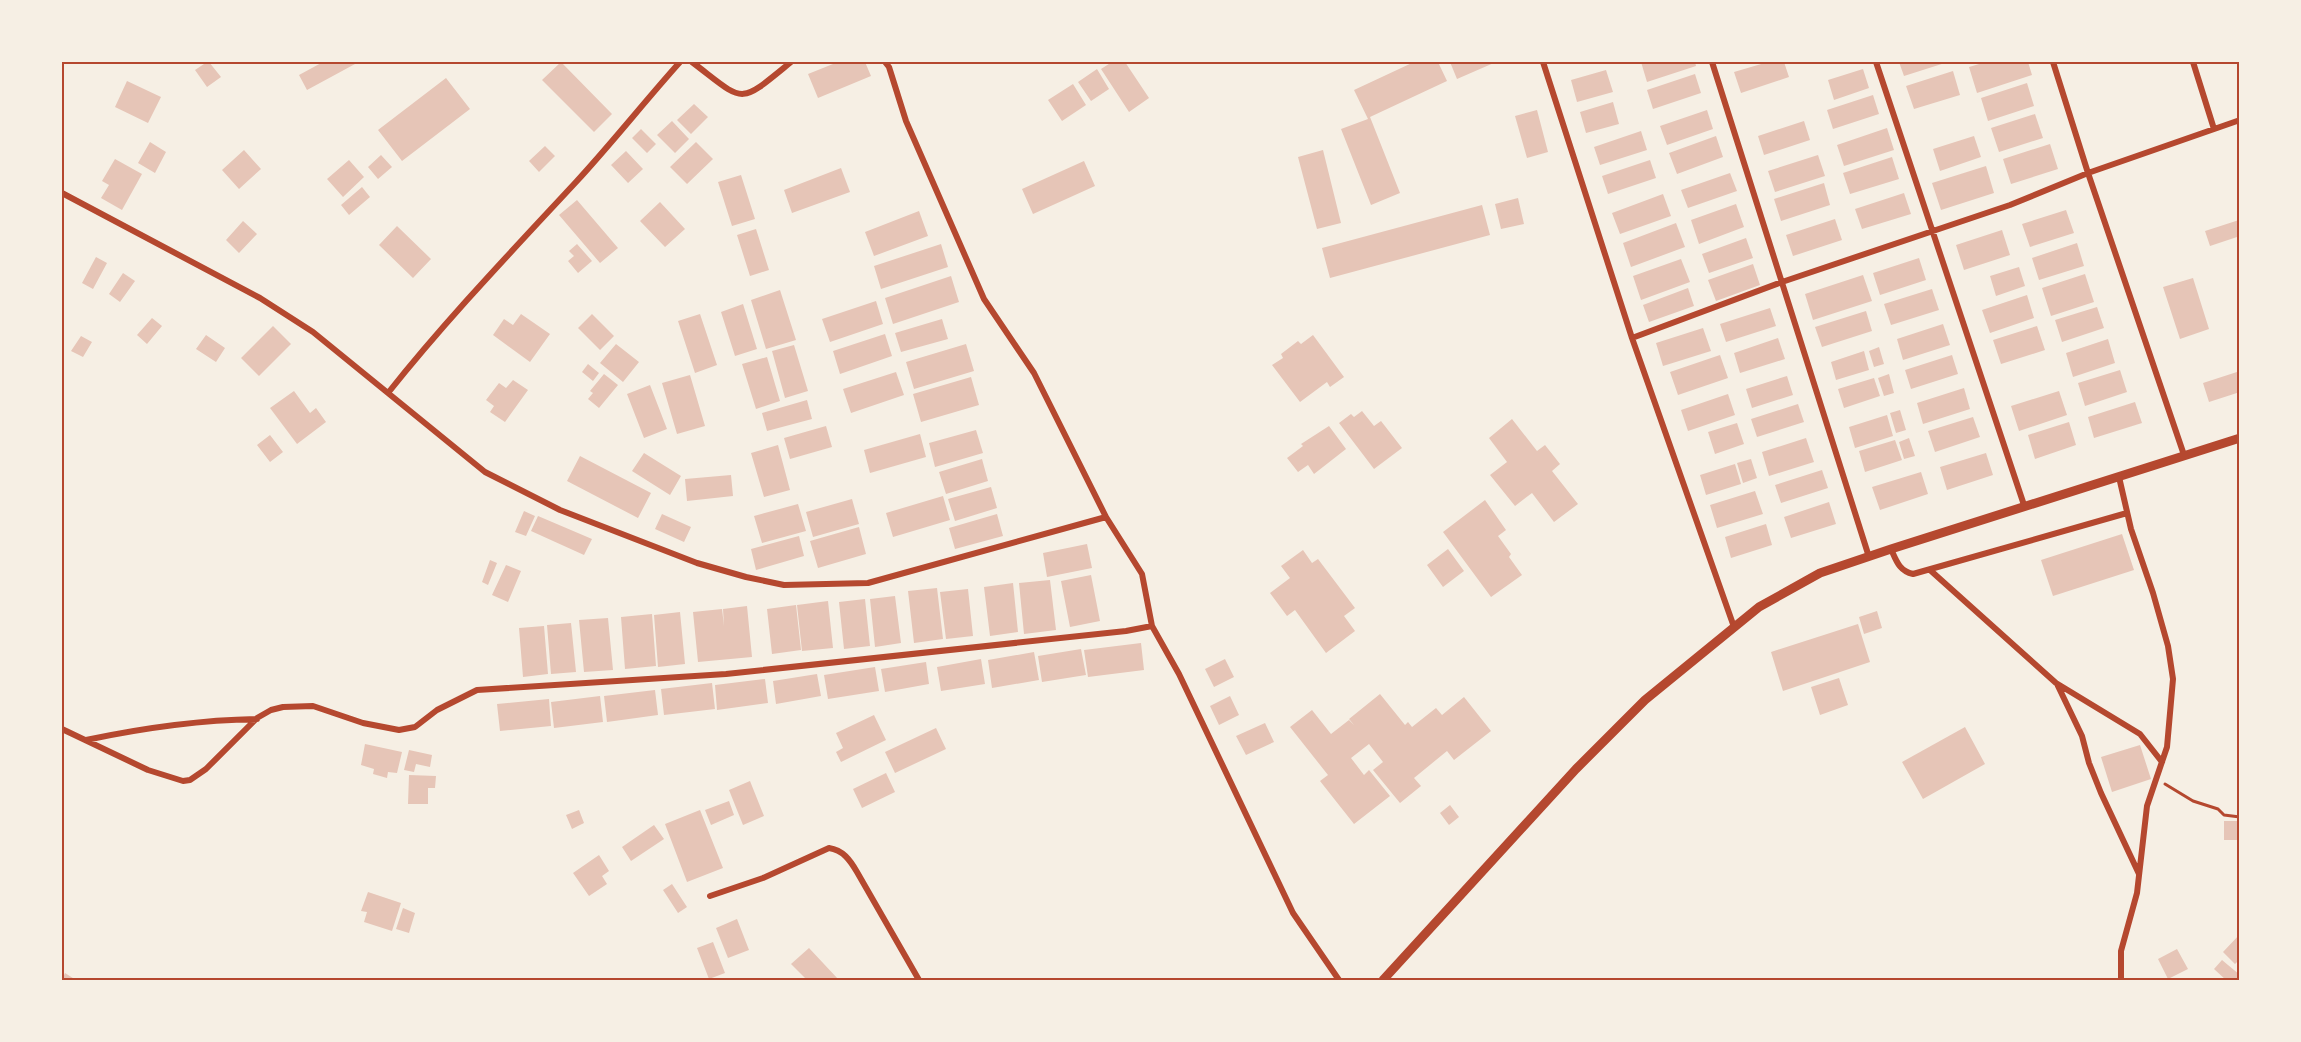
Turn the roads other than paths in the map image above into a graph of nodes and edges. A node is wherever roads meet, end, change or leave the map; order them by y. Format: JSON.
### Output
{"nodes":[{"id":1,"x":680,"y":62,"type":"edge"},
{"id":2,"x":692,"y":62,"type":"edge"},
{"id":3,"x":791,"y":62,"type":"edge"},
{"id":4,"x":885,"y":62,"type":"edge"},
{"id":5,"x":1543,"y":62,"type":"edge"},
{"id":6,"x":1712,"y":62,"type":"edge"},
{"id":7,"x":1876,"y":62,"type":"edge"},
{"id":8,"x":2053,"y":62,"type":"edge"},
{"id":9,"x":2193,"y":62,"type":"edge"},
{"id":10,"x":2240,"y":120,"type":"edge"},
{"id":11,"x":2214,"y":129,"type":"junction"},
{"id":12,"x":2088,"y":173,"type":"junction"},
{"id":13,"x":62,"y":193,"type":"edge"},
{"id":14,"x":1931,"y":231,"type":"junction"},
{"id":15,"x":1782,"y":282,"type":"junction"},
{"id":16,"x":1632,"y":338,"type":"junction"},
{"id":17,"x":388,"y":393,"type":"junction"},
{"id":18,"x":2240,"y":438,"type":"edge"},
{"id":19,"x":2184,"y":455,"type":"junction"},
{"id":20,"x":2119,"y":477,"type":"junction"},
{"id":21,"x":2024,"y":505,"type":"junction"},
{"id":22,"x":2127,"y":513,"type":"junction"},
{"id":23,"x":1106,"y":518,"type":"junction"},
{"id":24,"x":1891,"y":549,"type":"junction"},
{"id":25,"x":1869,"y":557,"type":"junction"},
{"id":26,"x":1930,"y":570,"type":"junction"},
{"id":27,"x":1152,"y":626,"type":"junction"},
{"id":28,"x":1734,"y":627,"type":"junction"},
{"id":29,"x":2056,"y":682,"type":"junction"},
{"id":30,"x":257,"y":718,"type":"junction"},
{"id":31,"x":62,"y":729,"type":"edge"},
{"id":32,"x":85,"y":740,"type":"junction"},
{"id":33,"x":2162,"y":762,"type":"junction"},
{"id":34,"x":2139,"y":875,"type":"junction"},
{"id":35,"x":710,"y":896,"type":"dead end"},
{"id":36,"x":919,"y":981,"type":"edge"},
{"id":37,"x":1340,"y":981,"type":"edge"},
{"id":38,"x":1383,"y":981,"type":"edge"},
{"id":39,"x":2121,"y":981,"type":"edge"}],
"edges":[{"from":1,"to":17,"type":"street"},
{"from":2,"to":3,"type":"street"},
{"from":4,"to":23,"type":"street"},
{"from":5,"to":16,"type":"street"},
{"from":6,"to":15,"type":"street"},
{"from":7,"to":14,"type":"street"},
{"from":8,"to":12,"type":"street"},
{"from":9,"to":11,"type":"street"},
{"from":10,"to":11,"type":"street"},
{"from":11,"to":12,"type":"street"},
{"from":12,"to":14,"type":"street"},
{"from":12,"to":19,"type":"street"},
{"from":13,"to":17,"type":"street"},
{"from":14,"to":15,"type":"street"},
{"from":14,"to":21,"type":"street"},
{"from":15,"to":16,"type":"street"},
{"from":15,"to":25,"type":"street"},
{"from":16,"to":28,"type":"street"},
{"from":17,"to":23,"type":"street"},
{"from":18,"to":19,"type":"street"},
{"from":19,"to":20,"type":"street"},
{"from":20,"to":21,"type":"street"},
{"from":20,"to":22,"type":"street"},
{"from":21,"to":24,"type":"street"},
{"from":22,"to":26,"type":"street"},
{"from":22,"to":33,"type":"street"},
{"from":23,"to":27,"type":"street"},
{"from":24,"to":25,"type":"street"},
{"from":24,"to":26,"type":"street"},
{"from":25,"to":28,"type":"street"},
{"from":26,"to":29,"type":"street"},
{"from":27,"to":30,"type":"street"},
{"from":27,"to":37,"type":"street"},
{"from":28,"to":38,"type":"street"},
{"from":29,"to":33,"type":"street"},
{"from":29,"to":34,"type":"street"},
{"from":30,"to":32,"type":"street"},
{"from":30,"to":32,"type":"street"},
{"from":31,"to":32,"type":"street"},
{"from":33,"to":34,"type":"street"},
{"from":34,"to":39,"type":"street"},
{"from":35,"to":36,"type":"street"}]}
